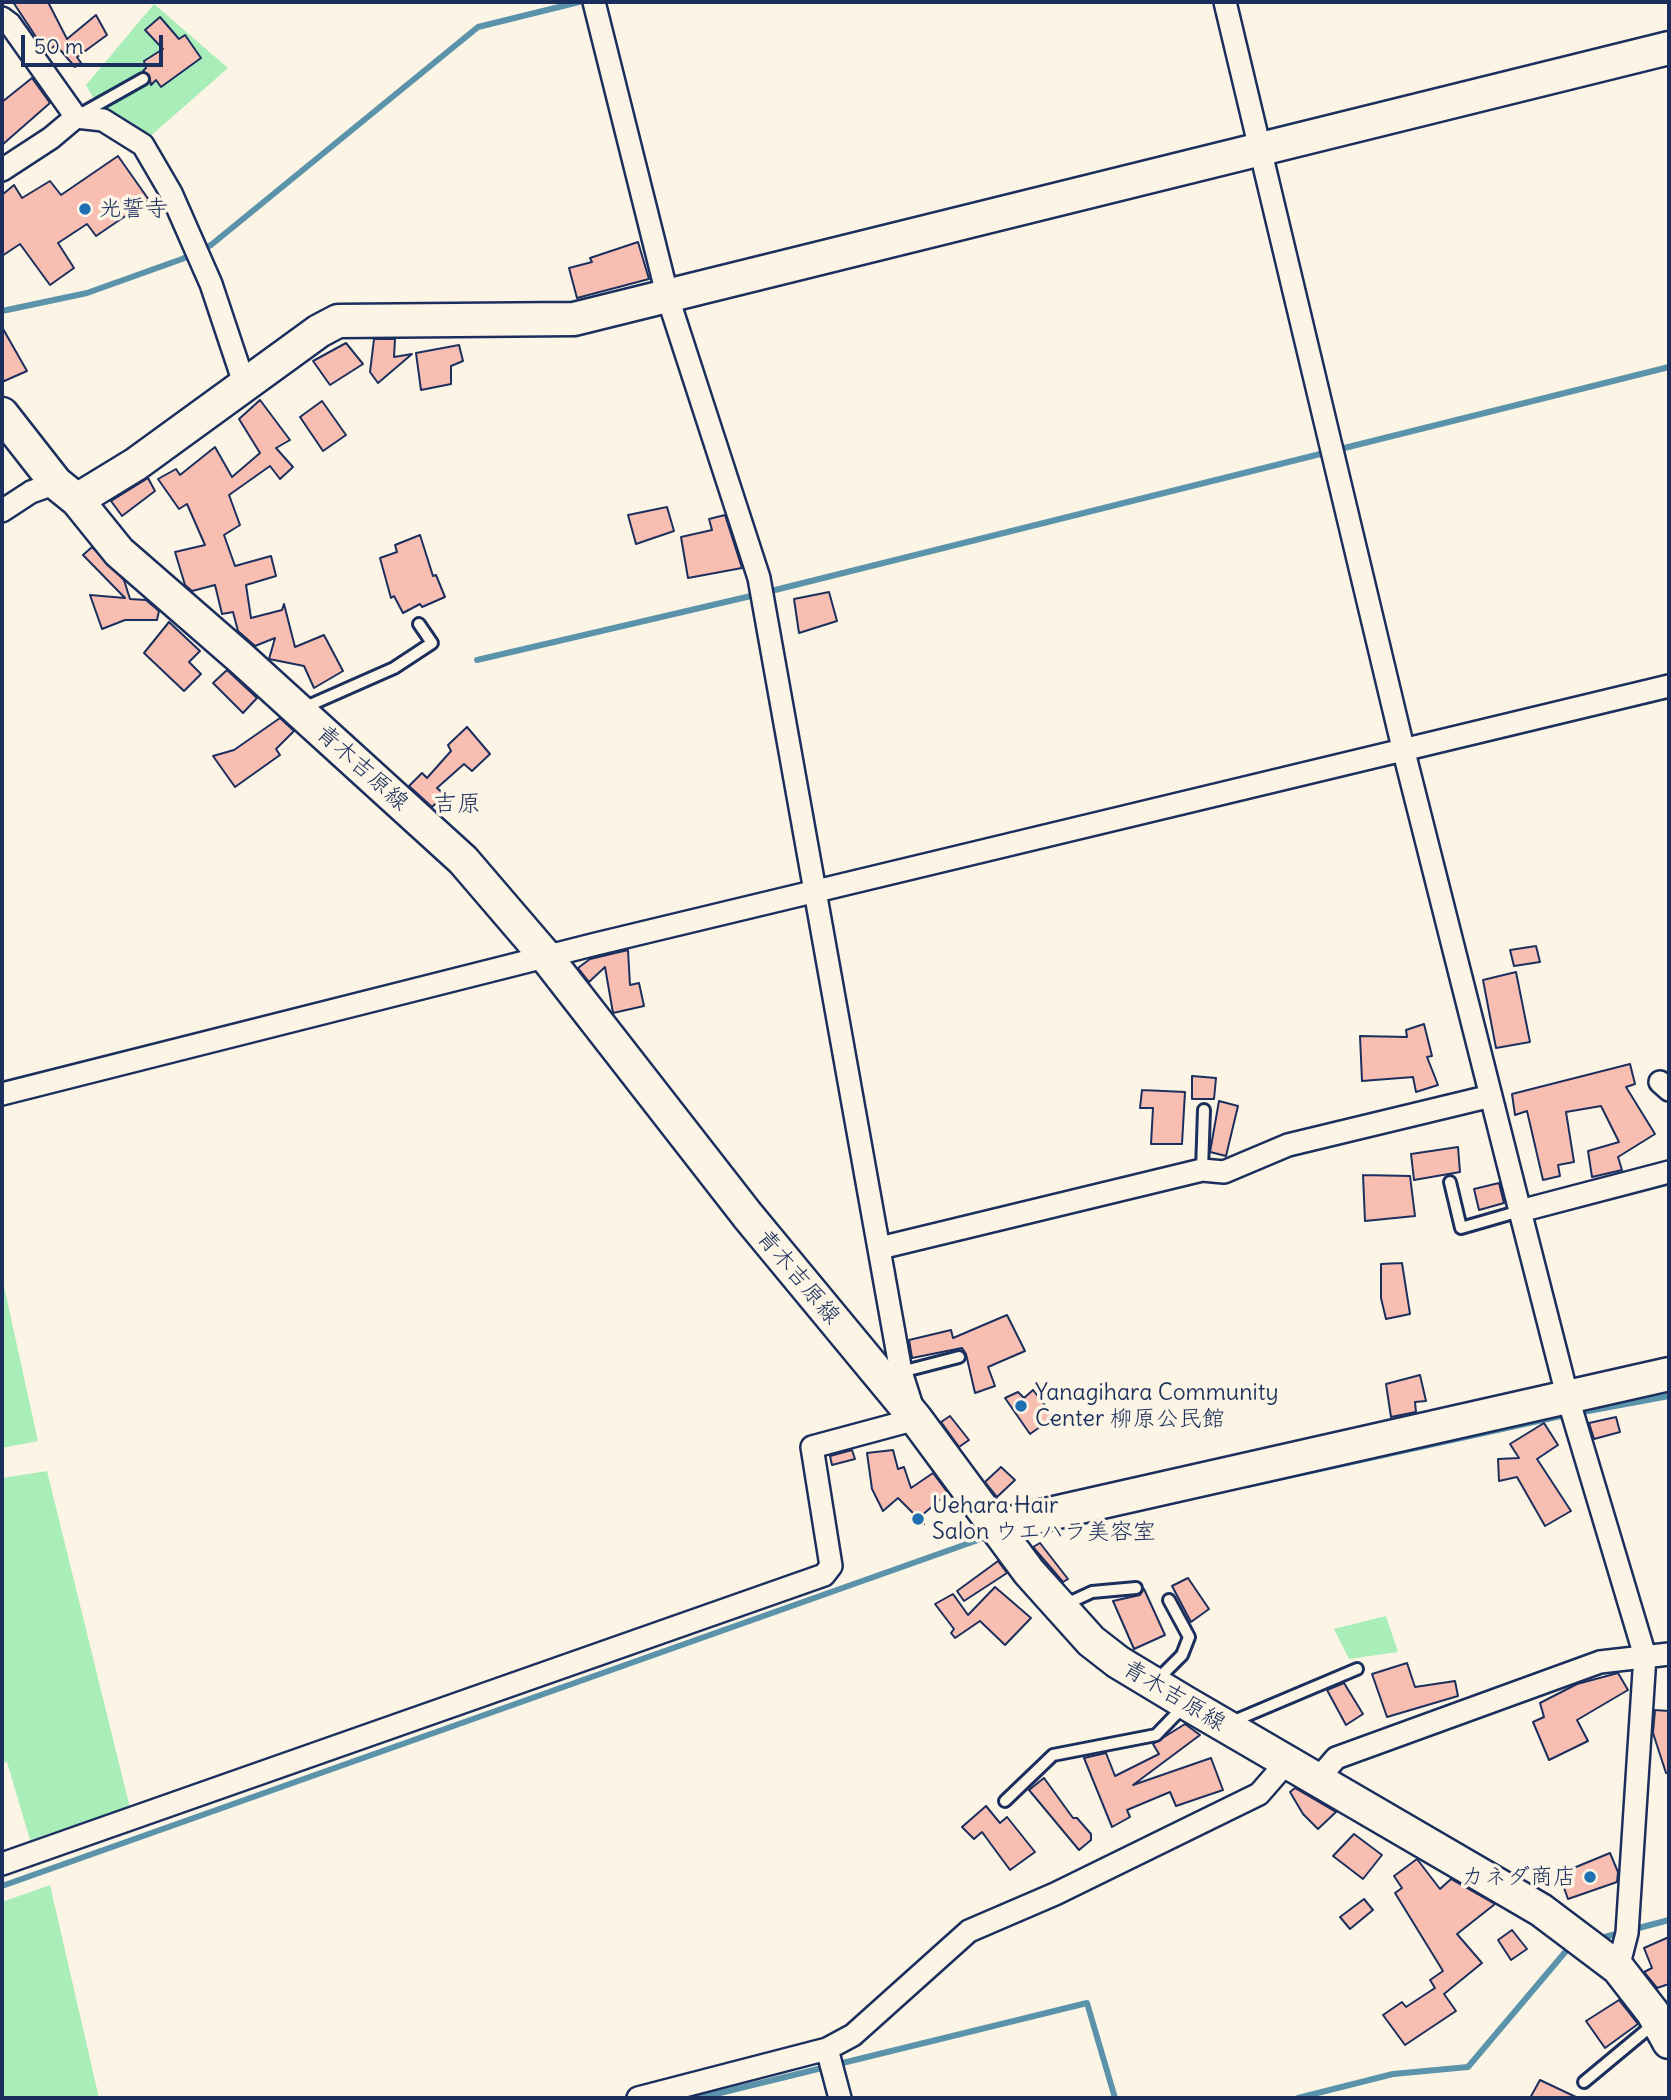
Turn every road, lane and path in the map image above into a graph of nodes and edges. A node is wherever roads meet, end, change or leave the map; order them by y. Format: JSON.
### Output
{"nodes":[{"id":1,"x":594,"y":2,"type":"edge"},
{"id":2,"x":1225,"y":2,"type":"edge"},
{"id":3,"x":2,"y":18,"type":"edge"},
{"id":4,"x":1669,"y":48,"type":"edge"},
{"id":5,"x":143,"y":79,"type":"dead end"},
{"id":6,"x":76,"y":117,"type":"junction"},
{"id":7,"x":1262,"y":149,"type":"junction"},
{"id":8,"x":2,"y":170,"type":"edge"},
{"id":9,"x":668,"y":298,"type":"junction"},
{"id":10,"x":245,"y":386,"type":"junction"},
{"id":11,"x":2,"y":414,"type":"edge"},
{"id":12,"x":66,"y":491,"type":"junction"},
{"id":13,"x":2,"y":511,"type":"edge"},
{"id":14,"x":419,"y":624,"type":"dead end"},
{"id":15,"x":1669,"y":686,"type":"edge"},
{"id":16,"x":299,"y":710,"type":"junction"},
{"id":17,"x":1404,"y":752,"type":"junction"},
{"id":18,"x":816,"y":892,"type":"junction"},
{"id":19,"x":547,"y":958,"type":"junction"},
{"id":20,"x":2,"y":1094,"type":"edge"},
{"id":21,"x":1491,"y":1096,"type":"junction"},
{"id":22,"x":1204,"y":1110,"type":"dead end"},
{"id":23,"x":1202,"y":1171,"type":"junction"},
{"id":24,"x":1669,"y":1172,"type":"edge"},
{"id":25,"x":1450,"y":1182,"type":"dead end"},
{"id":26,"x":1520,"y":1211,"type":"junction"},
{"id":27,"x":880,"y":1248,"type":"junction"},
{"id":28,"x":959,"y":1357,"type":"dead end"},
{"id":29,"x":901,"y":1372,"type":"junction"},
{"id":30,"x":1669,"y":1374,"type":"edge"},
{"id":31,"x":1567,"y":1395,"type":"junction"},
{"id":32,"x":916,"y":1419,"type":"junction"},
{"id":33,"x":996,"y":1526,"type":"junction"},
{"id":34,"x":1136,"y":1588,"type":"dead end"},
{"id":35,"x":1169,"y":1600,"type":"dead end"},
{"id":36,"x":1058,"y":1607,"type":"junction"},
{"id":37,"x":1669,"y":1654,"type":"edge"},
{"id":38,"x":1645,"y":1656,"type":"junction"},
{"id":39,"x":1357,"y":1669,"type":"dead end"},
{"id":40,"x":1153,"y":1684,"type":"junction"},
{"id":41,"x":1186,"y":1703,"type":"junction"},
{"id":42,"x":1223,"y":1726,"type":"junction"},
{"id":43,"x":1286,"y":1763,"type":"junction"},
{"id":44,"x":1318,"y":1779,"type":"junction"},
{"id":45,"x":1005,"y":1801,"type":"dead end"},
{"id":46,"x":2,"y":1864,"type":"edge"},
{"id":47,"x":1618,"y":1968,"type":"junction"},
{"id":48,"x":1665,"y":2025,"type":"edge"},
{"id":49,"x":827,"y":2049,"type":"junction"},
{"id":50,"x":1584,"y":2082,"type":"dead end"},
{"id":51,"x":638,"y":2098,"type":"edge"},
{"id":52,"x":840,"y":2098,"type":"edge"}],
"edges":[{"from":1,"to":9,"type":"street"},
{"from":2,"to":7,"type":"street"},
{"from":3,"to":6,"type":"street"},
{"from":4,"to":7,"type":"street"},
{"from":5,"to":6,"type":"lane"},
{"from":6,"to":8,"type":"street"},
{"from":6,"to":10,"type":"street"},
{"from":7,"to":9,"type":"street"},
{"from":7,"to":17,"type":"street"},
{"from":9,"to":10,"type":"street"},
{"from":9,"to":18,"type":"street"},
{"from":10,"to":12,"type":"street"},
{"from":11,"to":12,"type":"street","name":"青木吉原線"},
{"from":12,"to":13,"type":"street"},
{"from":12,"to":16,"type":"street","name":"青木吉原線"},
{"from":14,"to":16,"type":"lane"},
{"from":15,"to":17,"type":"street"},
{"from":16,"to":19,"type":"street","name":"青木吉原線"},
{"from":17,"to":18,"type":"street"},
{"from":17,"to":21,"type":"street"},
{"from":18,"to":19,"type":"street"},
{"from":18,"to":27,"type":"street"},
{"from":19,"to":20,"type":"street"},
{"from":19,"to":32,"type":"street","name":"青木吉原線"},
{"from":21,"to":23,"type":"street"},
{"from":21,"to":26,"type":"street"},
{"from":22,"to":23,"type":"lane"},
{"from":23,"to":27,"type":"street"},
{"from":24,"to":26,"type":"street"},
{"from":25,"to":26,"type":"lane"},
{"from":26,"to":31,"type":"street"},
{"from":27,"to":29,"type":"street"},
{"from":28,"to":29,"type":"lane"},
{"from":29,"to":32,"type":"street"},
{"from":30,"to":31,"type":"street"},
{"from":31,"to":33,"type":"street"},
{"from":31,"to":38,"type":"street"},
{"from":32,"to":33,"type":"street","name":"青木吉原線"},
{"from":32,"to":46,"type":"street"},
{"from":33,"to":36,"type":"street","name":"青木吉原線"},
{"from":34,"to":36,"type":"lane"},
{"from":35,"to":40,"type":"lane"},
{"from":36,"to":40,"type":"street","name":"青木吉原線"},
{"from":37,"to":38,"type":"street"},
{"from":38,"to":44,"type":"street"},
{"from":38,"to":47,"type":"street"},
{"from":39,"to":42,"type":"lane"},
{"from":40,"to":41,"type":"street","name":"青木吉原線"},
{"from":41,"to":42,"type":"street","name":"青木吉原線"},
{"from":41,"to":45,"type":"lane"},
{"from":42,"to":43,"type":"street","name":"青木吉原線"},
{"from":43,"to":44,"type":"street","name":"青木吉原線"},
{"from":43,"to":49,"type":"street"},
{"from":44,"to":47,"type":"street","name":"青木吉原線"},
{"from":47,"to":48,"type":"street","name":"青木吉原線"},
{"from":48,"to":50,"type":"lane"},
{"from":49,"to":51,"type":"street"},
{"from":49,"to":52,"type":"street"}]}
